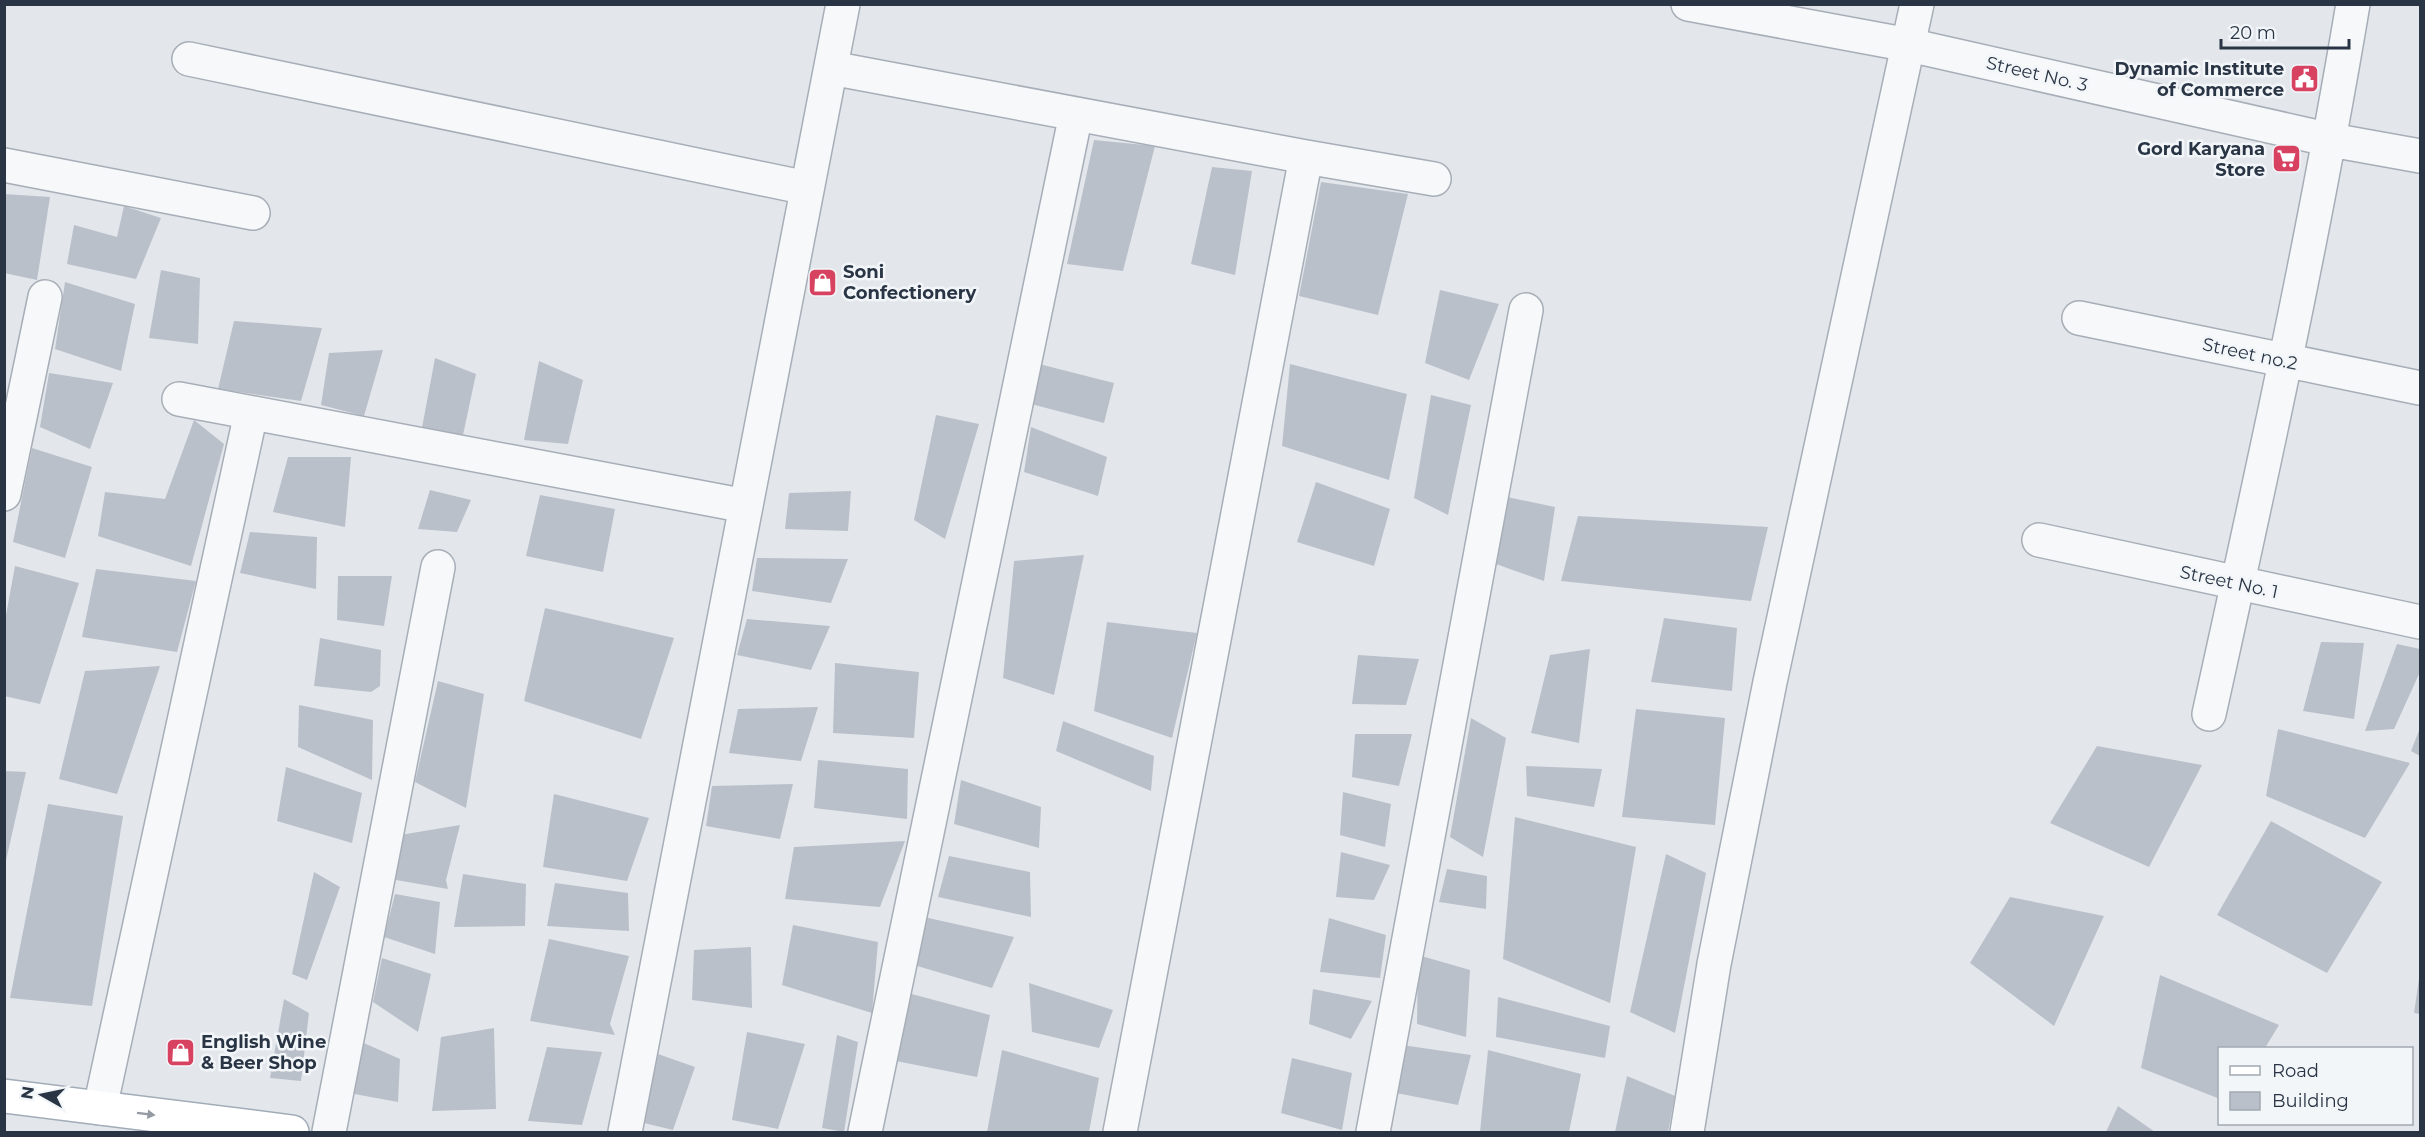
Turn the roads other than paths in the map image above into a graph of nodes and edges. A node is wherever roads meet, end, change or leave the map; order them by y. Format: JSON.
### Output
{"nodes":[{"id":1,"x":843,"y":4,"type":"edge"},
{"id":2,"x":1688,"y":4,"type":"edge"},
{"id":3,"x":1917,"y":4,"type":"edge"},
{"id":4,"x":2353,"y":4,"type":"edge"},
{"id":5,"x":1910,"y":45,"type":"junction"},
{"id":6,"x":189,"y":59,"type":"dead end"},
{"id":7,"x":831,"y":68,"type":"junction"},
{"id":8,"x":1076,"y":114,"type":"junction"},
{"id":9,"x":2331,"y":140,"type":"junction"},
{"id":10,"x":2421,"y":156,"type":"edge"},
{"id":11,"x":1306,"y":157,"type":"junction"},
{"id":12,"x":4,"y":165,"type":"edge"},
{"id":13,"x":1434,"y":179,"type":"dead end"},
{"id":14,"x":807,"y":188,"type":"junction"},
{"id":15,"x":254,"y":213,"type":"dead end"},
{"id":16,"x":45,"y":297,"type":"dead end"},
{"id":17,"x":1526,"y":310,"type":"dead end"},
{"id":18,"x":2079,"y":318,"type":"dead end"},
{"id":19,"x":2287,"y":362,"type":"junction"},
{"id":20,"x":2421,"y":388,"type":"edge"},
{"id":21,"x":179,"y":399,"type":"dead end"},
{"id":22,"x":251,"y":413,"type":"junction"},
{"id":23,"x":4,"y":494,"type":"edge"},
{"id":24,"x":746,"y":506,"type":"junction"},
{"id":25,"x":2039,"y":540,"type":"dead end"},
{"id":26,"x":438,"y":567,"type":"dead end"},
{"id":27,"x":2237,"y":584,"type":"junction"},
{"id":28,"x":2421,"y":622,"type":"edge"},
{"id":29,"x":2209,"y":714,"type":"dead end"},
{"id":30,"x":4,"y":1096,"type":"edge"},
{"id":31,"x":100,"y":1108,"type":"junction"},
{"id":32,"x":292,"y":1132,"type":"edge"},
{"id":33,"x":328,"y":1132,"type":"edge"},
{"id":34,"x":625,"y":1132,"type":"edge"},
{"id":35,"x":865,"y":1132,"type":"edge"},
{"id":36,"x":1120,"y":1132,"type":"edge"},
{"id":37,"x":1372,"y":1132,"type":"edge"},
{"id":38,"x":1687,"y":1132,"type":"edge"}],
"edges":[{"from":1,"to":7,"type":"street"},
{"from":2,"to":5,"type":"street","name":"Street No. 3"},
{"from":3,"to":5,"type":"street"},
{"from":4,"to":9,"type":"street"},
{"from":5,"to":9,"type":"street","name":"Street No. 3"},
{"from":5,"to":38,"type":"street"},
{"from":6,"to":14,"type":"street"},
{"from":7,"to":8,"type":"street"},
{"from":7,"to":14,"type":"street"},
{"from":8,"to":11,"type":"street"},
{"from":8,"to":35,"type":"street"},
{"from":9,"to":10,"type":"street","name":"Street No. 3"},
{"from":9,"to":19,"type":"street"},
{"from":11,"to":13,"type":"street"},
{"from":11,"to":36,"type":"street"},
{"from":12,"to":15,"type":"street"},
{"from":14,"to":24,"type":"street"},
{"from":16,"to":23,"type":"street"},
{"from":17,"to":37,"type":"street"},
{"from":18,"to":19,"type":"street","name":"Street no.2"},
{"from":19,"to":20,"type":"street","name":"Street no.2"},
{"from":19,"to":27,"type":"street"},
{"from":21,"to":22,"type":"street"},
{"from":22,"to":24,"type":"street"},
{"from":22,"to":31,"type":"street"},
{"from":24,"to":34,"type":"street"},
{"from":25,"to":27,"type":"street","name":"Street No. 1"},
{"from":26,"to":33,"type":"street"},
{"from":27,"to":28,"type":"street","name":"Street No. 1"},
{"from":27,"to":29,"type":"street"},
{"from":30,"to":31,"type":"main road"},
{"from":31,"to":32,"type":"main road","one_way":true}]}
